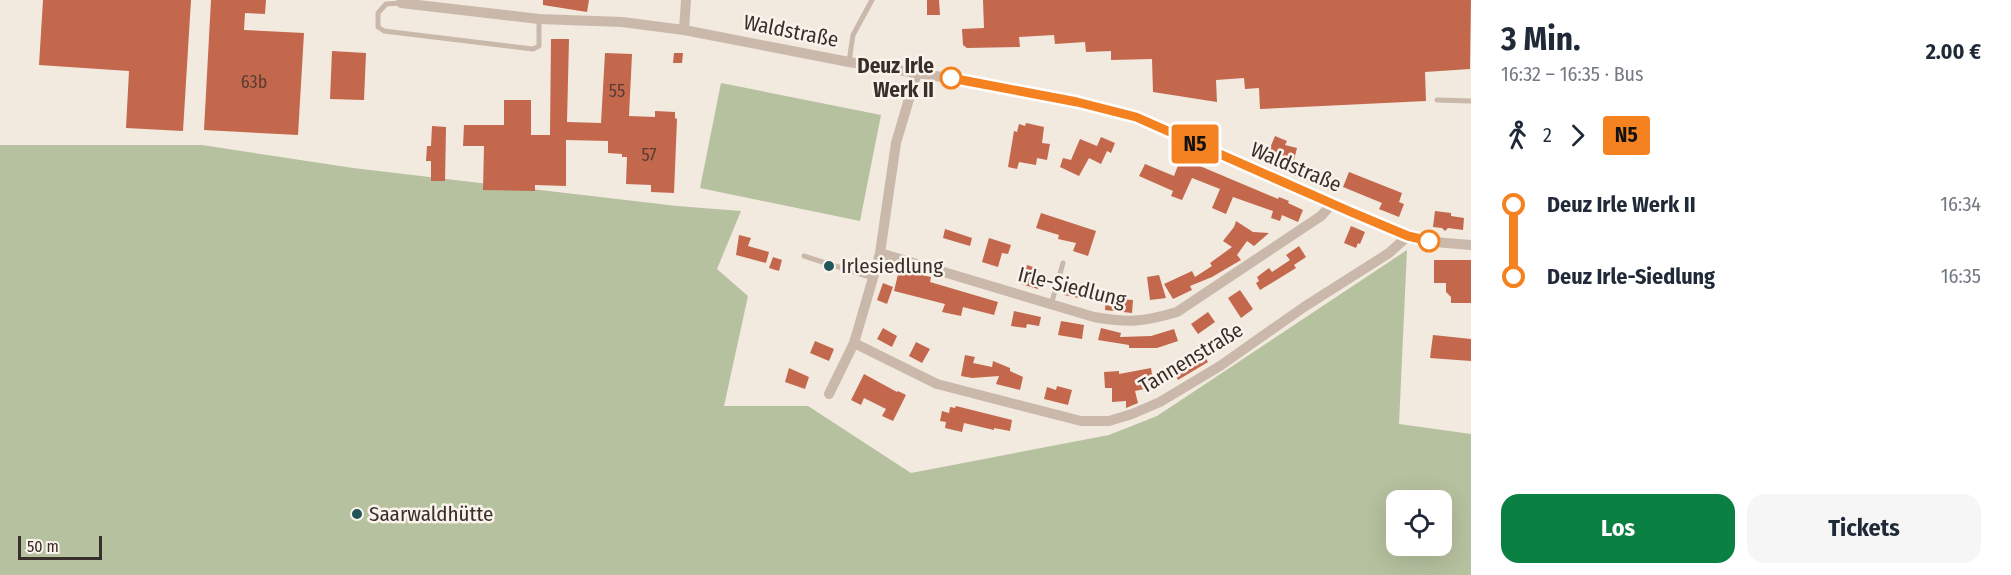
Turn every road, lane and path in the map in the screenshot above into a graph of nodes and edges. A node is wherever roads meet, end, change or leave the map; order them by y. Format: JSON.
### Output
{"nodes":[{"id":1,"x":686,"y":0,"type":"edge"},
{"id":2,"x":872,"y":0,"type":"edge"},
{"id":3,"x":400,"y":3,"type":"joint"},
{"id":4,"x":539,"y":20,"type":"junction"},
{"id":5,"x":684,"y":30,"type":"junction"},
{"id":6,"x":849,"y":62,"type":"junction"},
{"id":7,"x":917,"y":72,"type":"junction"},
{"id":8,"x":1437,"y":100,"type":"dead end"},
{"id":9,"x":1471,"y":101,"type":"edge"},
{"id":10,"x":1332,"y":204,"type":"junction"},
{"id":11,"x":1408,"y":236,"type":"junction"},
{"id":12,"x":1471,"y":245,"type":"edge"},
{"id":13,"x":880,"y":253,"type":"junction"},
{"id":14,"x":804,"y":256,"type":"dead end"},
{"id":15,"x":1063,"y":263,"type":"dead end"},
{"id":16,"x":873,"y":278,"type":"junction"},
{"id":17,"x":1051,"y":306,"type":"junction"},
{"id":18,"x":854,"y":343,"type":"junction"},
{"id":19,"x":829,"y":394,"type":"dead end"}],
"edges":[{"from":1,"to":5,"type":"street"},
{"from":2,"to":6,"type":"lane"},
{"from":3,"to":4,"type":"street","name":"Waldstraße"},
{"from":3,"to":4,"type":"lane"},
{"from":4,"to":5,"type":"street","name":"Waldstraße"},
{"from":5,"to":6,"type":"street","name":"Waldstraße"},
{"from":6,"to":7,"type":"street","name":"Waldstraße"},
{"from":7,"to":10,"type":"street","name":"Waldstraße"},
{"from":7,"to":13,"type":"street"},
{"from":8,"to":9,"type":"lane"},
{"from":10,"to":11,"type":"street","name":"Waldstraße"},
{"from":10,"to":17,"type":"street","name":"Irle-Siedlung"},
{"from":11,"to":12,"type":"street","name":"Waldstraße"},
{"from":11,"to":18,"type":"street","name":"Tannenstraße"},
{"from":13,"to":16,"type":"street"},
{"from":13,"to":17,"type":"street","name":"Irle-Siedlung"},
{"from":14,"to":16,"type":"lane"},
{"from":15,"to":17,"type":"lane"},
{"from":16,"to":18,"type":"street"},
{"from":18,"to":19,"type":"street"}]}
